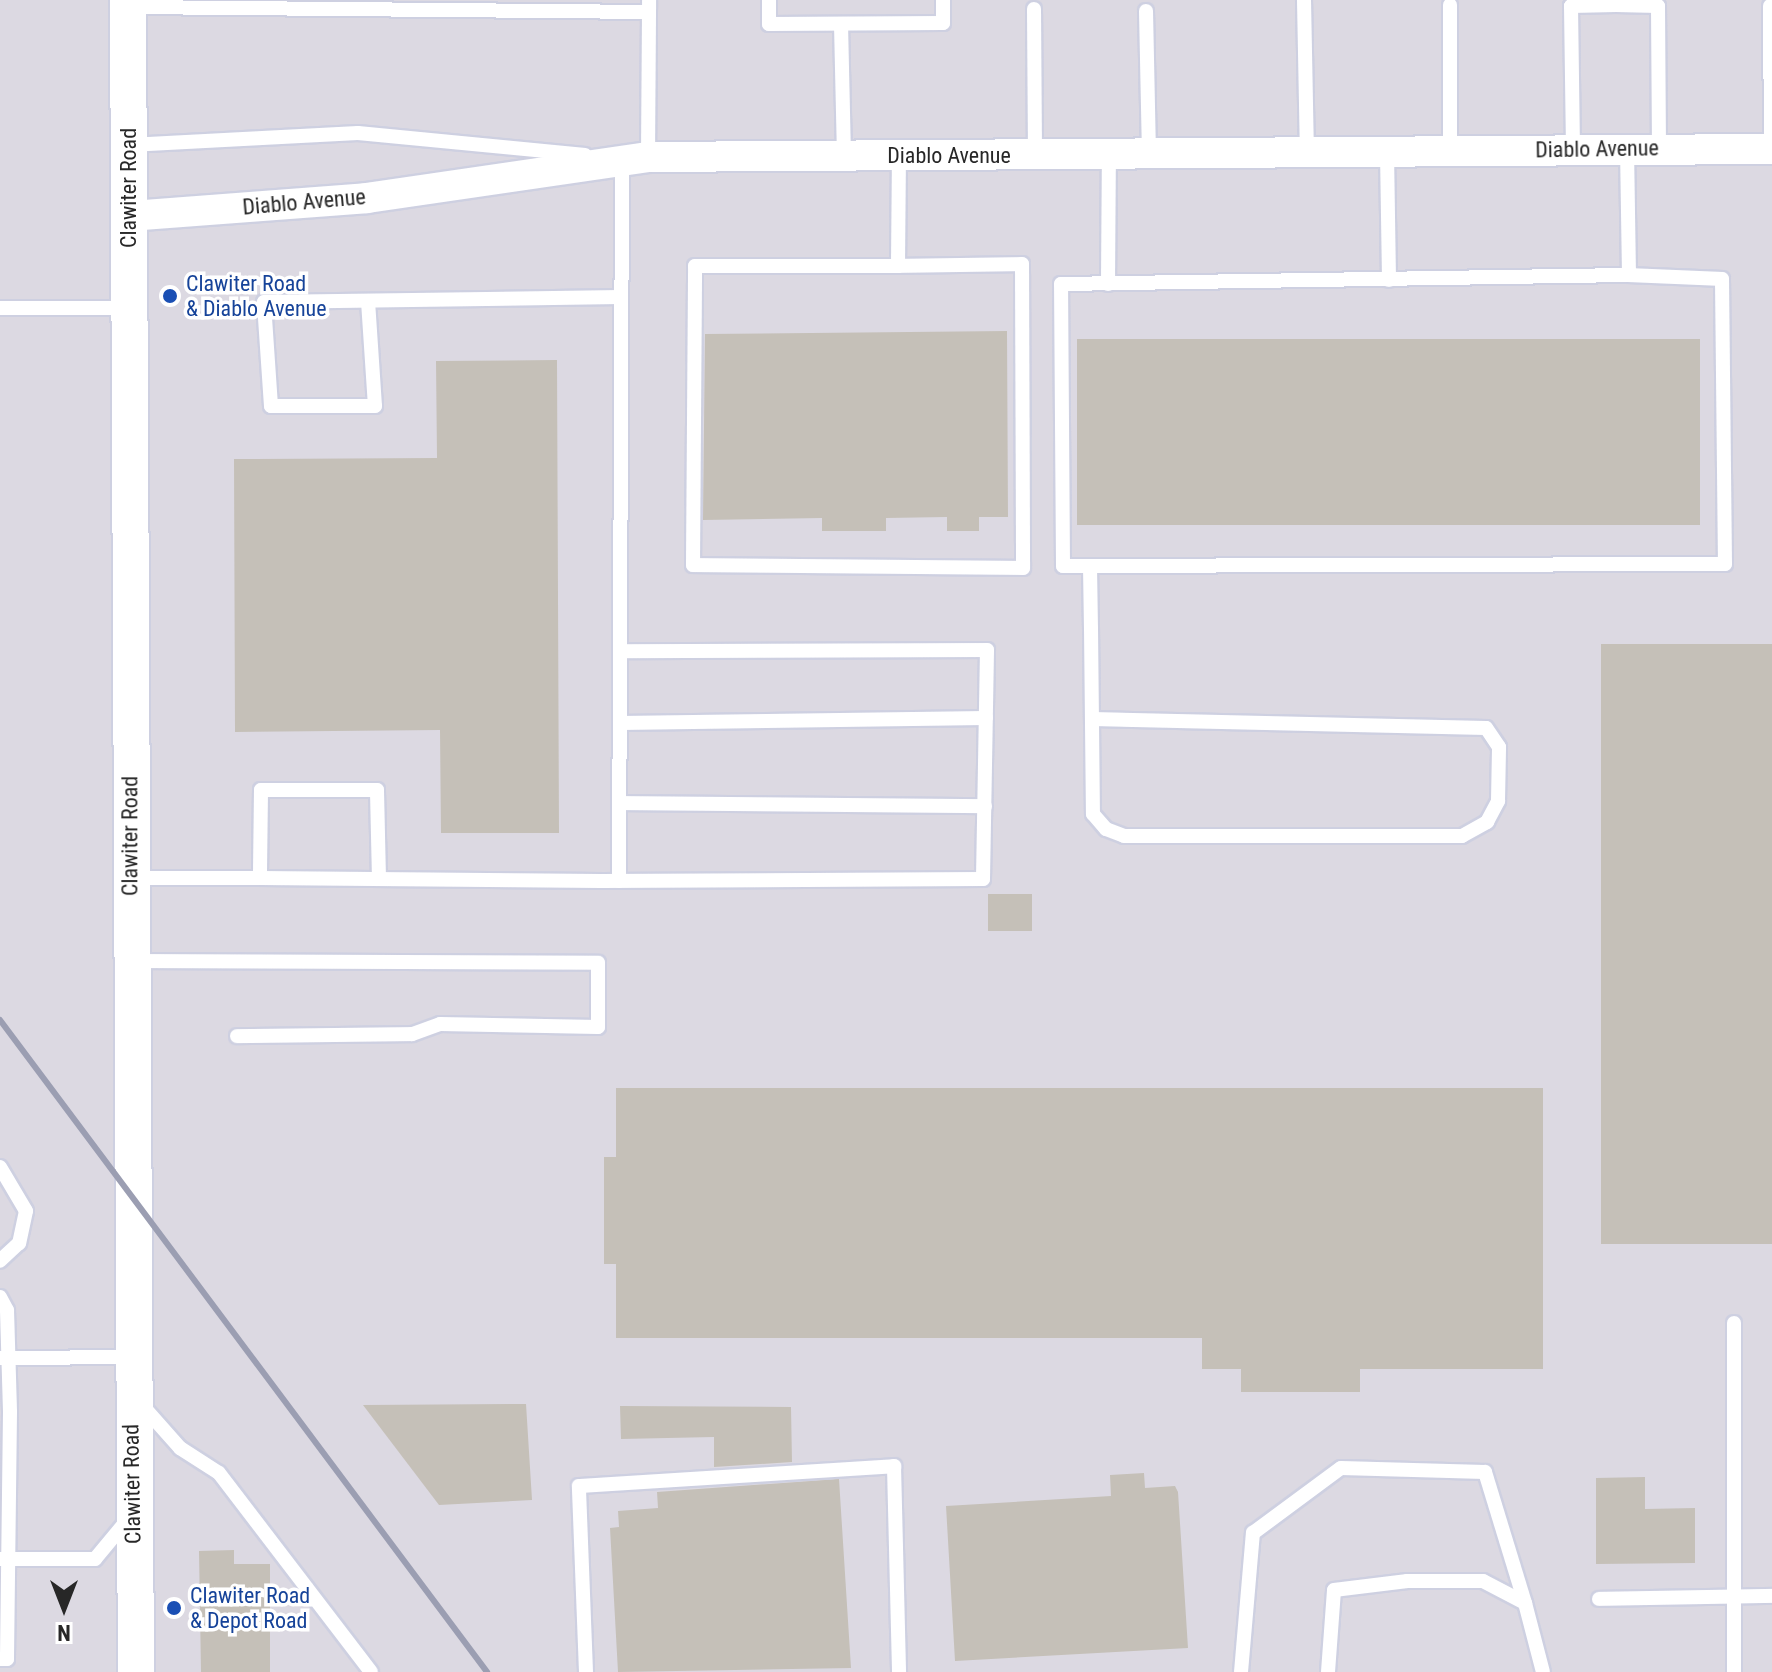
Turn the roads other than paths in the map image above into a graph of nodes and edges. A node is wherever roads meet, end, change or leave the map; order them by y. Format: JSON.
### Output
{"nodes":[{"id":1,"x":769,"y":0,"type":"edge"},
{"id":2,"x":943,"y":0,"type":"edge"},
{"id":3,"x":1304,"y":0,"type":"edge"},
{"id":4,"x":1616,"y":2,"type":"edge"},
{"id":5,"x":128,"y":4,"type":"edge"},
{"id":6,"x":1450,"y":5,"type":"dead end"},
{"id":7,"x":649,"y":6,"type":"edge"},
{"id":8,"x":1770,"y":6,"type":"edge"},
{"id":9,"x":1034,"y":9,"type":"dead end"},
{"id":10,"x":1146,"y":11,"type":"dead end"},
{"id":11,"x":841,"y":24,"type":"junction"},
{"id":12,"x":129,"y":145,"type":"junction"},
{"id":13,"x":1659,"y":147,"type":"junction"},
{"id":14,"x":1627,"y":148,"type":"junction"},
{"id":15,"x":1573,"y":149,"type":"junction"},
{"id":16,"x":1772,"y":149,"type":"edge"},
{"id":17,"x":1387,"y":152,"type":"junction"},
{"id":18,"x":1450,"y":152,"type":"junction"},
{"id":19,"x":1307,"y":153,"type":"junction"},
{"id":20,"x":1109,"y":154,"type":"junction"},
{"id":21,"x":1149,"y":154,"type":"junction"},
{"id":22,"x":1035,"y":155,"type":"junction"},
{"id":23,"x":899,"y":156,"type":"junction"},
{"id":24,"x":844,"y":157,"type":"junction"},
{"id":25,"x":635,"y":158,"type":"junction"},
{"id":26,"x":130,"y":216,"type":"junction"},
{"id":27,"x":898,"y":266,"type":"junction"},
{"id":28,"x":1629,"y":275,"type":"junction"},
{"id":29,"x":1389,"y":280,"type":"junction"},
{"id":30,"x":1108,"y":284,"type":"junction"},
{"id":31,"x":621,"y":297,"type":"junction"},
{"id":32,"x":368,"y":301,"type":"junction"},
{"id":33,"x":0,"y":308,"type":"edge"},
{"id":34,"x":130,"y":308,"type":"junction"},
{"id":35,"x":1090,"y":566,"type":"junction"},
{"id":36,"x":620,"y":651,"type":"junction"},
{"id":37,"x":986,"y":718,"type":"junction"},
{"id":38,"x":1092,"y":719,"type":"junction"},
{"id":39,"x":620,"y":723,"type":"junction"},
{"id":40,"x":620,"y":803,"type":"junction"},
{"id":41,"x":985,"y":806,"type":"junction"},
{"id":42,"x":130,"y":878,"type":"junction"},
{"id":43,"x":260,"y":878,"type":"junction"},
{"id":44,"x":379,"y":879,"type":"junction"},
{"id":45,"x":619,"y":881,"type":"junction"},
{"id":46,"x":130,"y":960,"type":"junction"},
{"id":47,"x":237,"y":1036,"type":"dead end"},
{"id":48,"x":0,"y":1167,"type":"edge"},
{"id":49,"x":0,"y":1261,"type":"edge"},
{"id":50,"x":0,"y":1297,"type":"edge"},
{"id":51,"x":1734,"y":1323,"type":"dead end"},
{"id":52,"x":4,"y":1358,"type":"edge"},
{"id":53,"x":131,"y":1375,"type":"junction"},
{"id":54,"x":5,"y":1459,"type":"edge"},
{"id":55,"x":132,"y":1515,"type":"junction"},
{"id":56,"x":4,"y":1559,"type":"edge"},
{"id":57,"x":1734,"y":1596,"type":"junction"},
{"id":58,"x":1772,"y":1596,"type":"edge"},
{"id":59,"x":1599,"y":1599,"type":"dead end"},
{"id":60,"x":1525,"y":1603,"type":"junction"},
{"id":61,"x":0,"y":1659,"type":"edge"},
{"id":62,"x":136,"y":1672,"type":"edge"},
{"id":63,"x":371,"y":1672,"type":"edge"},
{"id":64,"x":586,"y":1672,"type":"edge"},
{"id":65,"x":899,"y":1672,"type":"edge"},
{"id":66,"x":1241,"y":1672,"type":"edge"},
{"id":67,"x":1328,"y":1672,"type":"edge"},
{"id":68,"x":1543,"y":1672,"type":"edge"},
{"id":69,"x":1734,"y":1672,"type":"edge"}],
"edges":[{"from":1,"to":11,"type":"lane"},
{"from":2,"to":11,"type":"lane"},
{"from":3,"to":19,"type":"lane"},
{"from":4,"to":13,"type":"lane"},
{"from":4,"to":15,"type":"lane"},
{"from":5,"to":7,"type":"lane"},
{"from":5,"to":12,"type":"street","name":"Clawiter Road"},
{"from":6,"to":18,"type":"lane"},
{"from":7,"to":25,"type":"lane"},
{"from":8,"to":16,"type":"lane"},
{"from":9,"to":22,"type":"lane"},
{"from":10,"to":21,"type":"lane"},
{"from":11,"to":24,"type":"lane"},
{"from":12,"to":25,"type":"lane"},
{"from":12,"to":26,"type":"street","name":"Clawiter Road"},
{"from":13,"to":14,"type":"street","name":"Diablo Avenue"},
{"from":13,"to":16,"type":"street","name":"Diablo Avenue"},
{"from":14,"to":15,"type":"street","name":"Diablo Avenue"},
{"from":14,"to":28,"type":"lane"},
{"from":15,"to":18,"type":"street","name":"Diablo Avenue"},
{"from":17,"to":18,"type":"street","name":"Diablo Avenue"},
{"from":17,"to":19,"type":"street","name":"Diablo Avenue"},
{"from":17,"to":29,"type":"lane"},
{"from":19,"to":21,"type":"street","name":"Diablo Avenue"},
{"from":20,"to":21,"type":"street","name":"Diablo Avenue"},
{"from":20,"to":22,"type":"street","name":"Diablo Avenue"},
{"from":20,"to":30,"type":"lane"},
{"from":22,"to":23,"type":"street","name":"Diablo Avenue"},
{"from":23,"to":24,"type":"street","name":"Diablo Avenue"},
{"from":23,"to":27,"type":"lane"},
{"from":24,"to":25,"type":"street","name":"Diablo Avenue"},
{"from":25,"to":26,"type":"street","name":"Diablo Avenue"},
{"from":25,"to":31,"type":"lane"},
{"from":26,"to":34,"type":"street","name":"Clawiter Road"},
{"from":27,"to":27,"type":"lane"},
{"from":28,"to":29,"type":"lane"},
{"from":28,"to":35,"type":"lane"},
{"from":29,"to":30,"type":"lane"},
{"from":30,"to":35,"type":"lane"},
{"from":31,"to":32,"type":"lane"},
{"from":31,"to":36,"type":"lane"},
{"from":32,"to":32,"type":"lane"},
{"from":33,"to":34,"type":"lane"},
{"from":34,"to":42,"type":"street","name":"Clawiter Road"},
{"from":35,"to":38,"type":"lane"},
{"from":36,"to":37,"type":"lane"},
{"from":36,"to":39,"type":"lane"},
{"from":37,"to":39,"type":"lane"},
{"from":37,"to":41,"type":"lane"},
{"from":38,"to":38,"type":"lane"},
{"from":39,"to":40,"type":"lane"},
{"from":40,"to":41,"type":"lane"},
{"from":40,"to":45,"type":"lane"},
{"from":41,"to":45,"type":"lane"},
{"from":42,"to":43,"type":"lane"},
{"from":42,"to":46,"type":"street","name":"Clawiter Road"},
{"from":43,"to":44,"type":"lane"},
{"from":43,"to":44,"type":"lane"},
{"from":44,"to":45,"type":"lane"},
{"from":46,"to":47,"type":"lane"},
{"from":46,"to":53,"type":"street","name":"Clawiter Road"},
{"from":48,"to":49,"type":"lane"},
{"from":50,"to":52,"type":"lane"},
{"from":51,"to":57,"type":"lane"},
{"from":52,"to":53,"type":"lane"},
{"from":52,"to":54,"type":"lane"},
{"from":53,"to":55,"type":"street","name":"Clawiter Road"},
{"from":53,"to":63,"type":"lane"},
{"from":54,"to":56,"type":"lane"},
{"from":55,"to":56,"type":"lane"},
{"from":55,"to":62,"type":"street","name":"Clawiter Road"},
{"from":56,"to":61,"type":"lane"},
{"from":57,"to":58,"type":"lane"},
{"from":57,"to":59,"type":"lane"},
{"from":57,"to":69,"type":"lane"},
{"from":60,"to":66,"type":"lane"},
{"from":60,"to":67,"type":"lane"},
{"from":60,"to":68,"type":"lane"},
{"from":64,"to":65,"type":"lane"}]}
